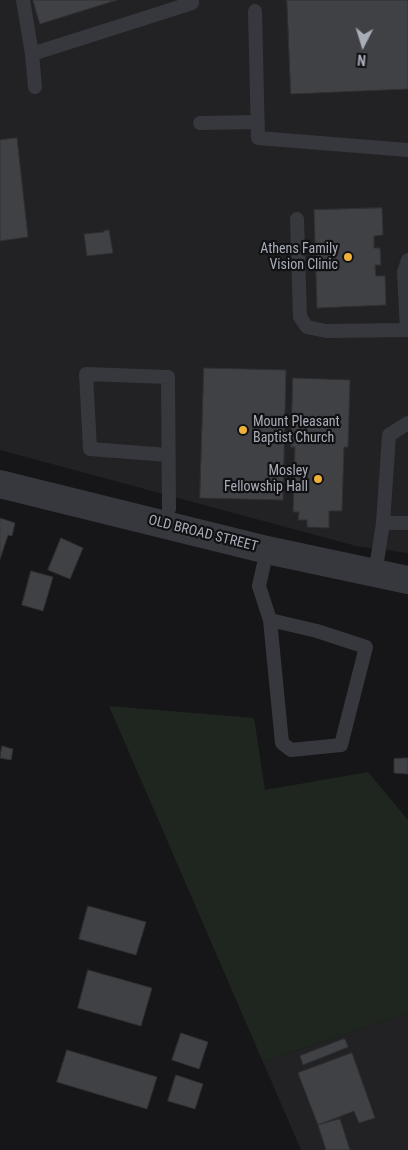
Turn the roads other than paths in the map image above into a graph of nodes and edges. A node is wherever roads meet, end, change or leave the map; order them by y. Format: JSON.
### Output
{"nodes":[{"id":1,"x":23,"y":0,"type":"edge"},
{"id":2,"x":192,"y":4,"type":"dead end"},
{"id":3,"x":255,"y":11,"type":"dead end"},
{"id":4,"x":32,"y":54,"type":"junction"},
{"id":5,"x":35,"y":86,"type":"dead end"},
{"id":6,"x":258,"y":122,"type":"junction"},
{"id":7,"x":200,"y":123,"type":"dead end"},
{"id":8,"x":408,"y":150,"type":"edge"},
{"id":9,"x":297,"y":220,"type":"dead end"},
{"id":10,"x":408,"y":260,"type":"edge"},
{"id":11,"x":408,"y":330,"type":"edge"},
{"id":12,"x":408,"y":423,"type":"edge"},
{"id":13,"x":168,"y":455,"type":"junction"},
{"id":14,"x":0,"y":484,"type":"edge"},
{"id":15,"x":169,"y":509,"type":"dead end"},
{"id":16,"x":408,"y":522,"type":"edge"},
{"id":17,"x":383,"y":523,"type":"junction"},
{"id":18,"x":267,"y":550,"type":"junction"},
{"id":19,"x":375,"y":574,"type":"junction"},
{"id":20,"x":408,"y":580,"type":"edge"},
{"id":21,"x":270,"y":620,"type":"junction"}],
"edges":[{"from":1,"to":4,"type":"lane"},
{"from":2,"to":4,"type":"lane"},
{"from":3,"to":6,"type":"lane"},
{"from":4,"to":5,"type":"lane"},
{"from":6,"to":7,"type":"lane"},
{"from":6,"to":8,"type":"lane"},
{"from":9,"to":11,"type":"lane"},
{"from":10,"to":11,"type":"lane"},
{"from":12,"to":17,"type":"lane"},
{"from":13,"to":13,"type":"lane"},
{"from":13,"to":15,"type":"lane"},
{"from":14,"to":18,"type":"street","name":"OLD BROAD STREET"},
{"from":16,"to":17,"type":"lane"},
{"from":17,"to":19,"type":"lane"},
{"from":18,"to":19,"type":"street","name":"OLD BROAD STREET"},
{"from":18,"to":21,"type":"lane"},
{"from":19,"to":20,"type":"street","name":"OLD BROAD STREET"},
{"from":21,"to":21,"type":"lane"}]}
